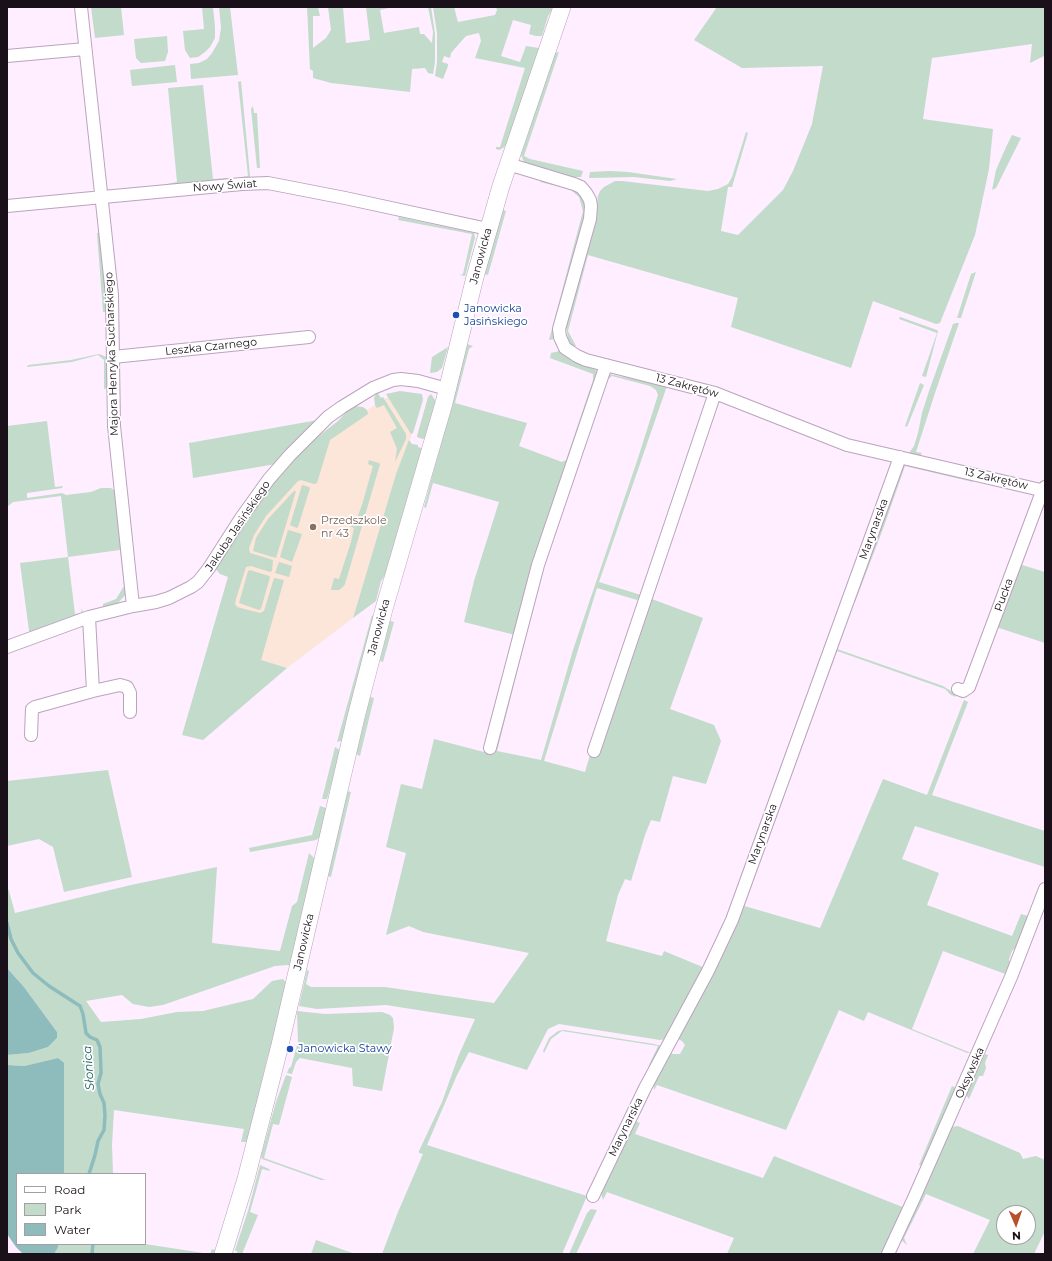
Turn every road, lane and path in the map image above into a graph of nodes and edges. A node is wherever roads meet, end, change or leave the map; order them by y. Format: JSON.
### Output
{"nodes":[{"id":1,"x":81,"y":7,"type":"edge"},
{"id":2,"x":562,"y":7,"type":"edge"},
{"id":3,"x":85,"y":49,"type":"junction"},
{"id":4,"x":7,"y":56,"type":"edge"},
{"id":5,"x":508,"y":164,"type":"junction"},
{"id":6,"x":101,"y":197,"type":"junction"},
{"id":7,"x":7,"y":206,"type":"edge"},
{"id":8,"x":488,"y":229,"type":"junction"},
{"id":9,"x":309,"y":337,"type":"dead end"},
{"id":10,"x":113,"y":356,"type":"junction"},
{"id":11,"x":606,"y":366,"type":"junction"},
{"id":12,"x":447,"y":389,"type":"junction"},
{"id":13,"x":714,"y":393,"type":"junction"},
{"id":14,"x":900,"y":457,"type":"junction"},
{"id":15,"x":1044,"y":489,"type":"edge"},
{"id":16,"x":133,"y":606,"type":"junction"},
{"id":17,"x":89,"y":617,"type":"junction"},
{"id":18,"x":7,"y":647,"type":"edge"},
{"id":19,"x":958,"y":689,"type":"dead end"},
{"id":20,"x":93,"y":691,"type":"junction"},
{"id":21,"x":130,"y":712,"type":"dead end"},
{"id":22,"x":31,"y":735,"type":"dead end"},
{"id":23,"x":490,"y":748,"type":"dead end"},
{"id":24,"x":594,"y":751,"type":"dead end"},
{"id":25,"x":1045,"y":889,"type":"edge"},
{"id":26,"x":593,"y":1196,"type":"dead end"},
{"id":27,"x":223,"y":1254,"type":"edge"},
{"id":28,"x":888,"y":1254,"type":"edge"}],
"edges":[{"from":1,"to":3,"type":"street","name":"Majora Henryka Sucharskiego"},
{"from":2,"to":5,"type":"street","name":"Janowicka"},
{"from":3,"to":4,"type":"street"},
{"from":3,"to":6,"type":"street","name":"Majora Henryka Sucharskiego"},
{"from":5,"to":8,"type":"street","name":"Janowicka"},
{"from":5,"to":11,"type":"street","name":"13 Zakrętów"},
{"from":6,"to":7,"type":"street","name":"Nowy Świat"},
{"from":6,"to":8,"type":"street","name":"Nowy Świat"},
{"from":6,"to":10,"type":"street","name":"Majora Henryka Sucharskiego"},
{"from":8,"to":12,"type":"street","name":"Janowicka"},
{"from":9,"to":10,"type":"street","name":"Leszka Czarnego"},
{"from":10,"to":16,"type":"street","name":"Majora Henryka Sucharskiego"},
{"from":11,"to":13,"type":"street","name":"13 Zakrętów"},
{"from":11,"to":23,"type":"street"},
{"from":12,"to":16,"type":"street","name":"Jakuba Jasińskiego"},
{"from":12,"to":27,"type":"street","name":"Janowicka"},
{"from":13,"to":14,"type":"street","name":"13 Zakrętów"},
{"from":13,"to":24,"type":"street"},
{"from":14,"to":15,"type":"street","name":"13 Zakrętów"},
{"from":14,"to":26,"type":"street","name":"Marynarska"},
{"from":15,"to":19,"type":"street","name":"Pucka"},
{"from":16,"to":17,"type":"street","name":"Jakuba Jasińskiego"},
{"from":17,"to":18,"type":"street","name":"Jakuba Jasińskiego"},
{"from":17,"to":20,"type":"street"},
{"from":20,"to":21,"type":"street"},
{"from":20,"to":22,"type":"street"},
{"from":25,"to":28,"type":"street","name":"Oksywska"}]}
